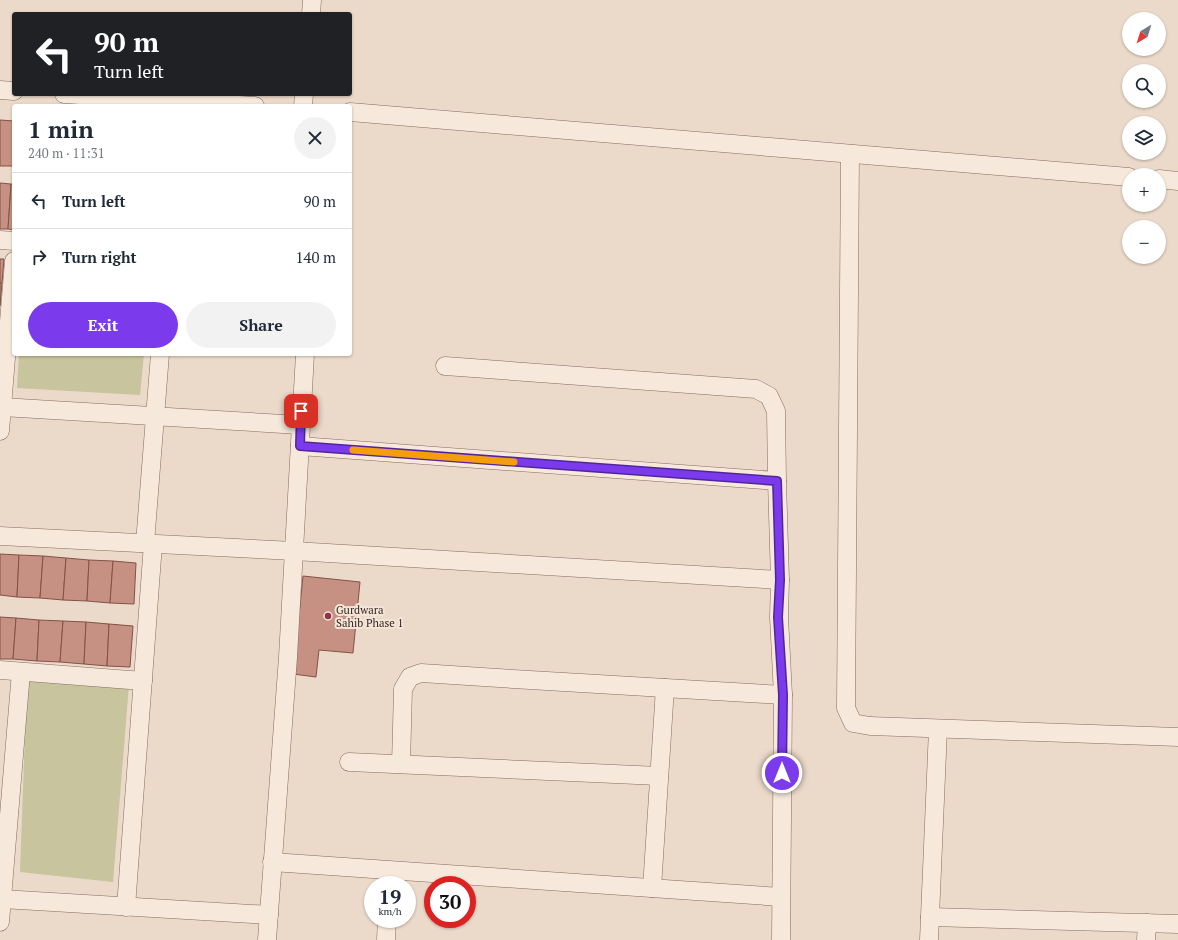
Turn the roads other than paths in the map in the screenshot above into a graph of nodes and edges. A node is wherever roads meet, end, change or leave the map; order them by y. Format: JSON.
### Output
{"nodes":[{"id":1,"x":312,"y":0,"type":"edge"},
{"id":2,"x":311,"y":12,"type":"edge"},
{"id":3,"x":0,"y":90,"type":"edge"},
{"id":4,"x":12,"y":91,"type":"edge"},
{"id":5,"x":96,"y":96,"type":"edge"},
{"id":6,"x":223,"y":104,"type":"edge"},
{"id":7,"x":352,"y":112,"type":"edge"},
{"id":8,"x":850,"y":154,"type":"junction"},
{"id":9,"x":1122,"y":176,"type":"edge"},
{"id":10,"x":1166,"y":180,"type":"edge"},
{"id":11,"x":1178,"y":181,"type":"edge"},
{"id":12,"x":0,"y":240,"type":"edge"},
{"id":13,"x":12,"y":241,"type":"edge"},
{"id":14,"x":12,"y":285,"type":"edge"},
{"id":15,"x":160,"y":356,"type":"edge"},
{"id":16,"x":305,"y":356,"type":"edge"},
{"id":17,"x":446,"y":366,"type":"dead end"},
{"id":18,"x":2,"y":407,"type":"junction"},
{"id":19,"x":155,"y":417,"type":"junction"},
{"id":20,"x":300,"y":425,"type":"junction"},
{"id":21,"x":0,"y":431,"type":"edge"},
{"id":22,"x":300,"y":446,"type":"junction"},
{"id":23,"x":777,"y":481,"type":"junction"},
{"id":24,"x":0,"y":536,"type":"edge"},
{"id":25,"x":149,"y":544,"type":"junction"},
{"id":26,"x":294,"y":551,"type":"junction"},
{"id":27,"x":780,"y":580,"type":"junction"},
{"id":28,"x":0,"y":670,"type":"edge"},
{"id":29,"x":21,"y":672,"type":"junction"},
{"id":30,"x":144,"y":681,"type":"junction"},
{"id":31,"x":665,"y":688,"type":"junction"},
{"id":32,"x":783,"y":695,"type":"junction"},
{"id":33,"x":938,"y":729,"type":"junction"},
{"id":34,"x":1178,"y":737,"type":"edge"},
{"id":35,"x":349,"y":762,"type":"dead end"},
{"id":36,"x":401,"y":764,"type":"junction"},
{"id":37,"x":659,"y":776,"type":"junction"},
{"id":38,"x":272,"y":862,"type":"junction"},
{"id":39,"x":375,"y":876,"type":"edge"},
{"id":40,"x":416,"y":879,"type":"edge"},
{"id":41,"x":652,"y":888,"type":"junction"},
{"id":42,"x":781,"y":897,"type":"junction"},
{"id":43,"x":2,"y":899,"type":"junction"},
{"id":44,"x":126,"y":907,"type":"junction"},
{"id":45,"x":269,"y":915,"type":"junction"},
{"id":46,"x":930,"y":917,"type":"junction"},
{"id":47,"x":0,"y":922,"type":"edge"},
{"id":48,"x":1178,"y":924,"type":"edge"},
{"id":49,"x":387,"y":928,"type":"edge"},
{"id":50,"x":1146,"y":932,"type":"edge"},
{"id":51,"x":267,"y":940,"type":"edge"},
{"id":52,"x":386,"y":940,"type":"edge"},
{"id":53,"x":781,"y":940,"type":"edge"},
{"id":54,"x":929,"y":940,"type":"edge"}],
"edges":[{"from":1,"to":2,"type":"street"},
{"from":3,"to":4,"type":"street"},
{"from":5,"to":6,"type":"street"},
{"from":7,"to":8,"type":"street"},
{"from":8,"to":9,"type":"street"},
{"from":8,"to":33,"type":"street"},
{"from":10,"to":11,"type":"street"},
{"from":12,"to":13,"type":"street"},
{"from":14,"to":18,"type":"street"},
{"from":15,"to":19,"type":"street"},
{"from":16,"to":20,"type":"street"},
{"from":17,"to":23,"type":"street"},
{"from":18,"to":19,"type":"street"},
{"from":18,"to":21,"type":"street"},
{"from":19,"to":20,"type":"street"},
{"from":19,"to":25,"type":"street"},
{"from":20,"to":22,"type":"street"},
{"from":22,"to":23,"type":"street"},
{"from":22,"to":26,"type":"street"},
{"from":23,"to":27,"type":"street"},
{"from":24,"to":25,"type":"street"},
{"from":25,"to":26,"type":"street"},
{"from":25,"to":30,"type":"street"},
{"from":26,"to":27,"type":"street"},
{"from":26,"to":38,"type":"street"},
{"from":27,"to":32,"type":"street"},
{"from":28,"to":29,"type":"street"},
{"from":29,"to":30,"type":"street"},
{"from":29,"to":43,"type":"street"},
{"from":30,"to":44,"type":"street"},
{"from":31,"to":32,"type":"street"},
{"from":31,"to":36,"type":"street"},
{"from":31,"to":37,"type":"street"},
{"from":32,"to":42,"type":"street"},
{"from":33,"to":34,"type":"street"},
{"from":33,"to":46,"type":"street"},
{"from":35,"to":36,"type":"street"},
{"from":36,"to":37,"type":"street"},
{"from":37,"to":41,"type":"street"},
{"from":38,"to":39,"type":"street"},
{"from":38,"to":45,"type":"street"},
{"from":40,"to":41,"type":"street"},
{"from":41,"to":42,"type":"street"},
{"from":42,"to":53,"type":"street"},
{"from":43,"to":44,"type":"street"},
{"from":43,"to":47,"type":"street"},
{"from":44,"to":45,"type":"street"},
{"from":45,"to":51,"type":"street"},
{"from":46,"to":50,"type":"street"},
{"from":46,"to":54,"type":"street"},
{"from":48,"to":50,"type":"street"},
{"from":49,"to":52,"type":"street"}]}
